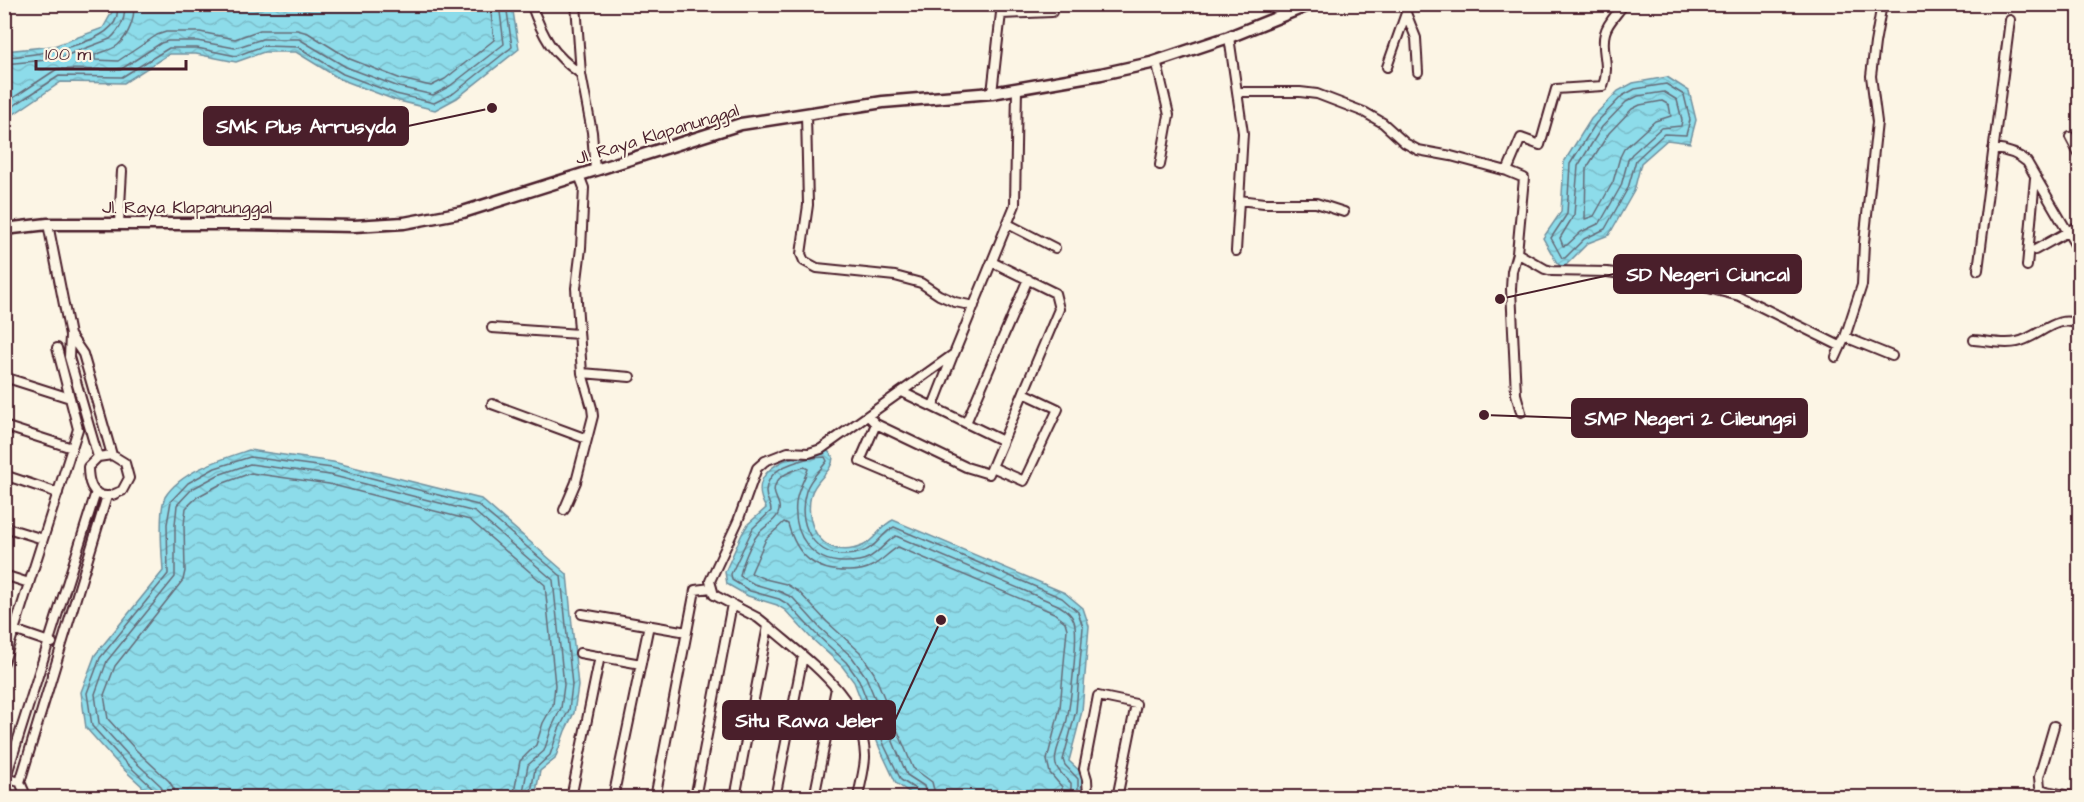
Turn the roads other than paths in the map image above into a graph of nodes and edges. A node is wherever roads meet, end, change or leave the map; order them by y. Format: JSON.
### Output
{"nodes":[{"id":1,"x":531,"y":4,"type":"edge"},
{"id":2,"x":576,"y":4,"type":"edge"},
{"id":3,"x":1002,"y":4,"type":"edge"},
{"id":4,"x":1311,"y":4,"type":"edge"},
{"id":5,"x":1624,"y":4,"type":"edge"},
{"id":6,"x":1882,"y":4,"type":"edge"},
{"id":7,"x":1406,"y":9,"type":"edge"},
{"id":8,"x":1052,"y":12,"type":"dead end"},
{"id":9,"x":1001,"y":14,"type":"junction"},
{"id":10,"x":2010,"y":20,"type":"dead end"},
{"id":11,"x":1229,"y":37,"type":"junction"},
{"id":12,"x":1150,"y":63,"type":"junction"},
{"id":13,"x":1387,"y":67,"type":"dead end"},
{"id":14,"x":1418,"y":72,"type":"dead end"},
{"id":15,"x":581,"y":74,"type":"junction"},
{"id":16,"x":1017,"y":88,"type":"junction"},
{"id":17,"x":1238,"y":92,"type":"junction"},
{"id":18,"x":992,"y":93,"type":"junction"},
{"id":19,"x":806,"y":114,"type":"junction"},
{"id":20,"x":2070,"y":137,"type":"dead end"},
{"id":21,"x":1993,"y":149,"type":"junction"},
{"id":22,"x":2079,"y":156,"type":"edge"},
{"id":23,"x":1160,"y":165,"type":"dead end"},
{"id":24,"x":595,"y":170,"type":"junction"},
{"id":25,"x":122,"y":171,"type":"dead end"},
{"id":26,"x":1507,"y":171,"type":"junction"},
{"id":27,"x":579,"y":176,"type":"junction"},
{"id":28,"x":2035,"y":176,"type":"junction"},
{"id":29,"x":1239,"y":200,"type":"junction"},
{"id":30,"x":1344,"y":212,"type":"dead end"},
{"id":31,"x":119,"y":223,"type":"junction"},
{"id":32,"x":48,"y":224,"type":"junction"},
{"id":33,"x":1008,"y":224,"type":"junction"},
{"id":34,"x":2079,"y":225,"type":"edge"},
{"id":35,"x":4,"y":229,"type":"edge"},
{"id":36,"x":2068,"y":232,"type":"junction"},
{"id":37,"x":1055,"y":248,"type":"dead end"},
{"id":38,"x":2035,"y":250,"type":"dead end"},
{"id":39,"x":1236,"y":251,"type":"dead end"},
{"id":40,"x":1517,"y":253,"type":"junction"},
{"id":41,"x":2079,"y":253,"type":"edge"},
{"id":42,"x":992,"y":262,"type":"junction"},
{"id":43,"x":2027,"y":266,"type":"dead end"},
{"id":44,"x":1978,"y":270,"type":"dead end"},
{"id":45,"x":1028,"y":279,"type":"junction"},
{"id":46,"x":974,"y":306,"type":"junction"},
{"id":47,"x":2079,"y":325,"type":"edge"},
{"id":48,"x":492,"y":328,"type":"dead end"},
{"id":49,"x":579,"y":334,"type":"junction"},
{"id":50,"x":70,"y":335,"type":"junction"},
{"id":51,"x":1845,"y":337,"type":"junction"},
{"id":52,"x":1974,"y":340,"type":"dead end"},
{"id":53,"x":1840,"y":346,"type":"junction"},
{"id":54,"x":57,"y":348,"type":"dead end"},
{"id":55,"x":954,"y":354,"type":"junction"},
{"id":56,"x":1892,"y":356,"type":"dead end"},
{"id":57,"x":1836,"y":357,"type":"dead end"},
{"id":58,"x":582,"y":373,"type":"junction"},
{"id":59,"x":4,"y":377,"type":"edge"},
{"id":60,"x":630,"y":377,"type":"dead end"},
{"id":61,"x":902,"y":392,"type":"junction"},
{"id":62,"x":1024,"y":393,"type":"junction"},
{"id":63,"x":70,"y":398,"type":"junction"},
{"id":64,"x":492,"y":404,"type":"dead end"},
{"id":65,"x":933,"y":406,"type":"junction"},
{"id":66,"x":1521,"y":412,"type":"dead end"},
{"id":67,"x":868,"y":416,"type":"junction"},
{"id":68,"x":966,"y":423,"type":"junction"},
{"id":69,"x":876,"y":424,"type":"junction"},
{"id":70,"x":4,"y":426,"type":"edge"},
{"id":71,"x":587,"y":439,"type":"junction"},
{"id":72,"x":1003,"y":441,"type":"junction"},
{"id":73,"x":72,"y":448,"type":"junction"},
{"id":74,"x":112,"y":455,"type":"junction"},
{"id":75,"x":98,"y":457,"type":"junction"},
{"id":76,"x":992,"y":467,"type":"junction"},
{"id":77,"x":4,"y":475,"type":"edge"},
{"id":78,"x":919,"y":486,"type":"dead end"},
{"id":79,"x":96,"y":492,"type":"junction"},
{"id":80,"x":58,"y":493,"type":"junction"},
{"id":81,"x":107,"y":496,"type":"junction"},
{"id":82,"x":564,"y":510,"type":"dead end"},
{"id":83,"x":4,"y":527,"type":"edge"},
{"id":84,"x":43,"y":539,"type":"junction"},
{"id":85,"x":4,"y":575,"type":"edge"},
{"id":86,"x":29,"y":583,"type":"junction"},
{"id":87,"x":711,"y":588,"type":"junction"},
{"id":88,"x":732,"y":604,"type":"junction"},
{"id":89,"x":582,"y":614,"type":"dead end"},
{"id":90,"x":4,"y":623,"type":"edge"},
{"id":91,"x":649,"y":626,"type":"junction"},
{"id":92,"x":768,"y":626,"type":"junction"},
{"id":93,"x":14,"y":630,"type":"junction"},
{"id":94,"x":687,"y":632,"type":"junction"},
{"id":95,"x":4,"y":633,"type":"edge"},
{"id":96,"x":49,"y":642,"type":"junction"},
{"id":97,"x":61,"y":647,"type":"junction"},
{"id":98,"x":580,"y":653,"type":"dead end"},
{"id":99,"x":600,"y":656,"type":"junction"},
{"id":100,"x":803,"y":656,"type":"junction"},
{"id":101,"x":4,"y":662,"type":"edge"},
{"id":102,"x":641,"y":664,"type":"junction"},
{"id":103,"x":836,"y":688,"type":"junction"},
{"id":104,"x":2054,"y":726,"type":"dead end"},
{"id":105,"x":5,"y":778,"type":"edge"},
{"id":106,"x":20,"y":782,"type":"junction"},
{"id":107,"x":27,"y":798,"type":"edge"},
{"id":108,"x":572,"y":798,"type":"edge"},
{"id":109,"x":613,"y":798,"type":"edge"},
{"id":110,"x":655,"y":798,"type":"edge"},
{"id":111,"x":695,"y":798,"type":"edge"},
{"id":112,"x":735,"y":798,"type":"edge"},
{"id":113,"x":775,"y":798,"type":"edge"},
{"id":114,"x":814,"y":798,"type":"edge"},
{"id":115,"x":858,"y":798,"type":"edge"},
{"id":116,"x":1088,"y":798,"type":"edge"},
{"id":117,"x":1117,"y":798,"type":"edge"},
{"id":118,"x":2078,"y":798,"type":"edge"}],
"edges":[{"from":1,"to":15,"type":"street"},
{"from":2,"to":15,"type":"street"},
{"from":3,"to":9,"type":"street"},
{"from":4,"to":11,"type":"street","name":"Jl. Raya Klapanunggal"},
{"from":5,"to":26,"type":"street"},
{"from":6,"to":51,"type":"street"},
{"from":7,"to":13,"type":"street"},
{"from":7,"to":14,"type":"street"},
{"from":8,"to":9,"type":"street"},
{"from":9,"to":18,"type":"street"},
{"from":10,"to":21,"type":"street"},
{"from":11,"to":12,"type":"street","name":"Jl. Raya Klapanunggal"},
{"from":11,"to":17,"type":"street"},
{"from":12,"to":16,"type":"street","name":"Jl. Raya Klapanunggal"},
{"from":12,"to":23,"type":"street"},
{"from":15,"to":24,"type":"street"},
{"from":16,"to":18,"type":"street","name":"Jl. Raya Klapanunggal"},
{"from":16,"to":33,"type":"street"},
{"from":17,"to":26,"type":"street"},
{"from":17,"to":29,"type":"street"},
{"from":18,"to":19,"type":"street","name":"Jl. Raya Klapanunggal"},
{"from":19,"to":24,"type":"street","name":"Jl. Raya Klapanunggal"},
{"from":19,"to":46,"type":"street"},
{"from":20,"to":22,"type":"street"},
{"from":21,"to":28,"type":"street"},
{"from":21,"to":44,"type":"street"},
{"from":24,"to":27,"type":"street","name":"Jl. Raya Klapanunggal"},
{"from":25,"to":31,"type":"street"},
{"from":26,"to":40,"type":"street"},
{"from":27,"to":31,"type":"street","name":"Jl. Raya Klapanunggal"},
{"from":27,"to":49,"type":"street"},
{"from":28,"to":36,"type":"street"},
{"from":28,"to":43,"type":"street"},
{"from":29,"to":30,"type":"street"},
{"from":29,"to":39,"type":"street"},
{"from":31,"to":32,"type":"street","name":"Jl. Raya Klapanunggal"},
{"from":32,"to":35,"type":"street","name":"Jl. Raya Klapanunggal"},
{"from":32,"to":50,"type":"street"},
{"from":33,"to":37,"type":"street"},
{"from":33,"to":42,"type":"street"},
{"from":34,"to":36,"type":"street"},
{"from":36,"to":38,"type":"street"},
{"from":36,"to":41,"type":"street"},
{"from":40,"to":53,"type":"street"},
{"from":40,"to":66,"type":"street"},
{"from":42,"to":45,"type":"street"},
{"from":42,"to":46,"type":"street"},
{"from":45,"to":62,"type":"street"},
{"from":45,"to":68,"type":"street"},
{"from":46,"to":55,"type":"street"},
{"from":47,"to":52,"type":"street"},
{"from":48,"to":49,"type":"street"},
{"from":49,"to":58,"type":"street"},
{"from":50,"to":74,"type":"street"},
{"from":50,"to":75,"type":"street"},
{"from":51,"to":53,"type":"street"},
{"from":51,"to":56,"type":"street"},
{"from":53,"to":57,"type":"street"},
{"from":54,"to":63,"type":"street"},
{"from":55,"to":61,"type":"street"},
{"from":55,"to":65,"type":"street"},
{"from":58,"to":60,"type":"street"},
{"from":58,"to":71,"type":"street"},
{"from":59,"to":63,"type":"street"},
{"from":61,"to":65,"type":"street"},
{"from":61,"to":67,"type":"street"},
{"from":62,"to":72,"type":"street"},
{"from":62,"to":76,"type":"street"},
{"from":63,"to":73,"type":"street"},
{"from":64,"to":71,"type":"street"},
{"from":65,"to":68,"type":"street"},
{"from":67,"to":69,"type":"street"},
{"from":67,"to":87,"type":"street"},
{"from":68,"to":72,"type":"street"},
{"from":69,"to":76,"type":"street"},
{"from":69,"to":78,"type":"street"},
{"from":70,"to":73,"type":"street"},
{"from":71,"to":82,"type":"street"},
{"from":72,"to":76,"type":"street"},
{"from":73,"to":80,"type":"street"},
{"from":74,"to":75,"type":"street"},
{"from":74,"to":81,"type":"street"},
{"from":75,"to":79,"type":"street"},
{"from":77,"to":80,"type":"street"},
{"from":79,"to":81,"type":"street"},
{"from":79,"to":96,"type":"street"},
{"from":80,"to":84,"type":"street"},
{"from":81,"to":97,"type":"street"},
{"from":83,"to":84,"type":"street"},
{"from":84,"to":86,"type":"street"},
{"from":85,"to":86,"type":"street"},
{"from":86,"to":93,"type":"street"},
{"from":87,"to":88,"type":"street"},
{"from":87,"to":94,"type":"street"},
{"from":88,"to":92,"type":"street"},
{"from":88,"to":111,"type":"street"},
{"from":89,"to":91,"type":"street"},
{"from":90,"to":93,"type":"street"},
{"from":91,"to":94,"type":"street"},
{"from":91,"to":102,"type":"street"},
{"from":92,"to":100,"type":"street"},
{"from":92,"to":112,"type":"street"},
{"from":93,"to":95,"type":"street"},
{"from":93,"to":96,"type":"street"},
{"from":93,"to":101,"type":"street"},
{"from":94,"to":110,"type":"street"},
{"from":96,"to":97,"type":"street"},
{"from":96,"to":105,"type":"street"},
{"from":97,"to":106,"type":"street"},
{"from":98,"to":99,"type":"street"},
{"from":99,"to":102,"type":"street"},
{"from":99,"to":108,"type":"street"},
{"from":100,"to":103,"type":"street"},
{"from":100,"to":113,"type":"street"},
{"from":102,"to":109,"type":"street"},
{"from":103,"to":114,"type":"street"},
{"from":103,"to":115,"type":"street"},
{"from":104,"to":118,"type":"street"},
{"from":105,"to":106,"type":"street"},
{"from":106,"to":107,"type":"street"},
{"from":116,"to":117,"type":"street"}]}
